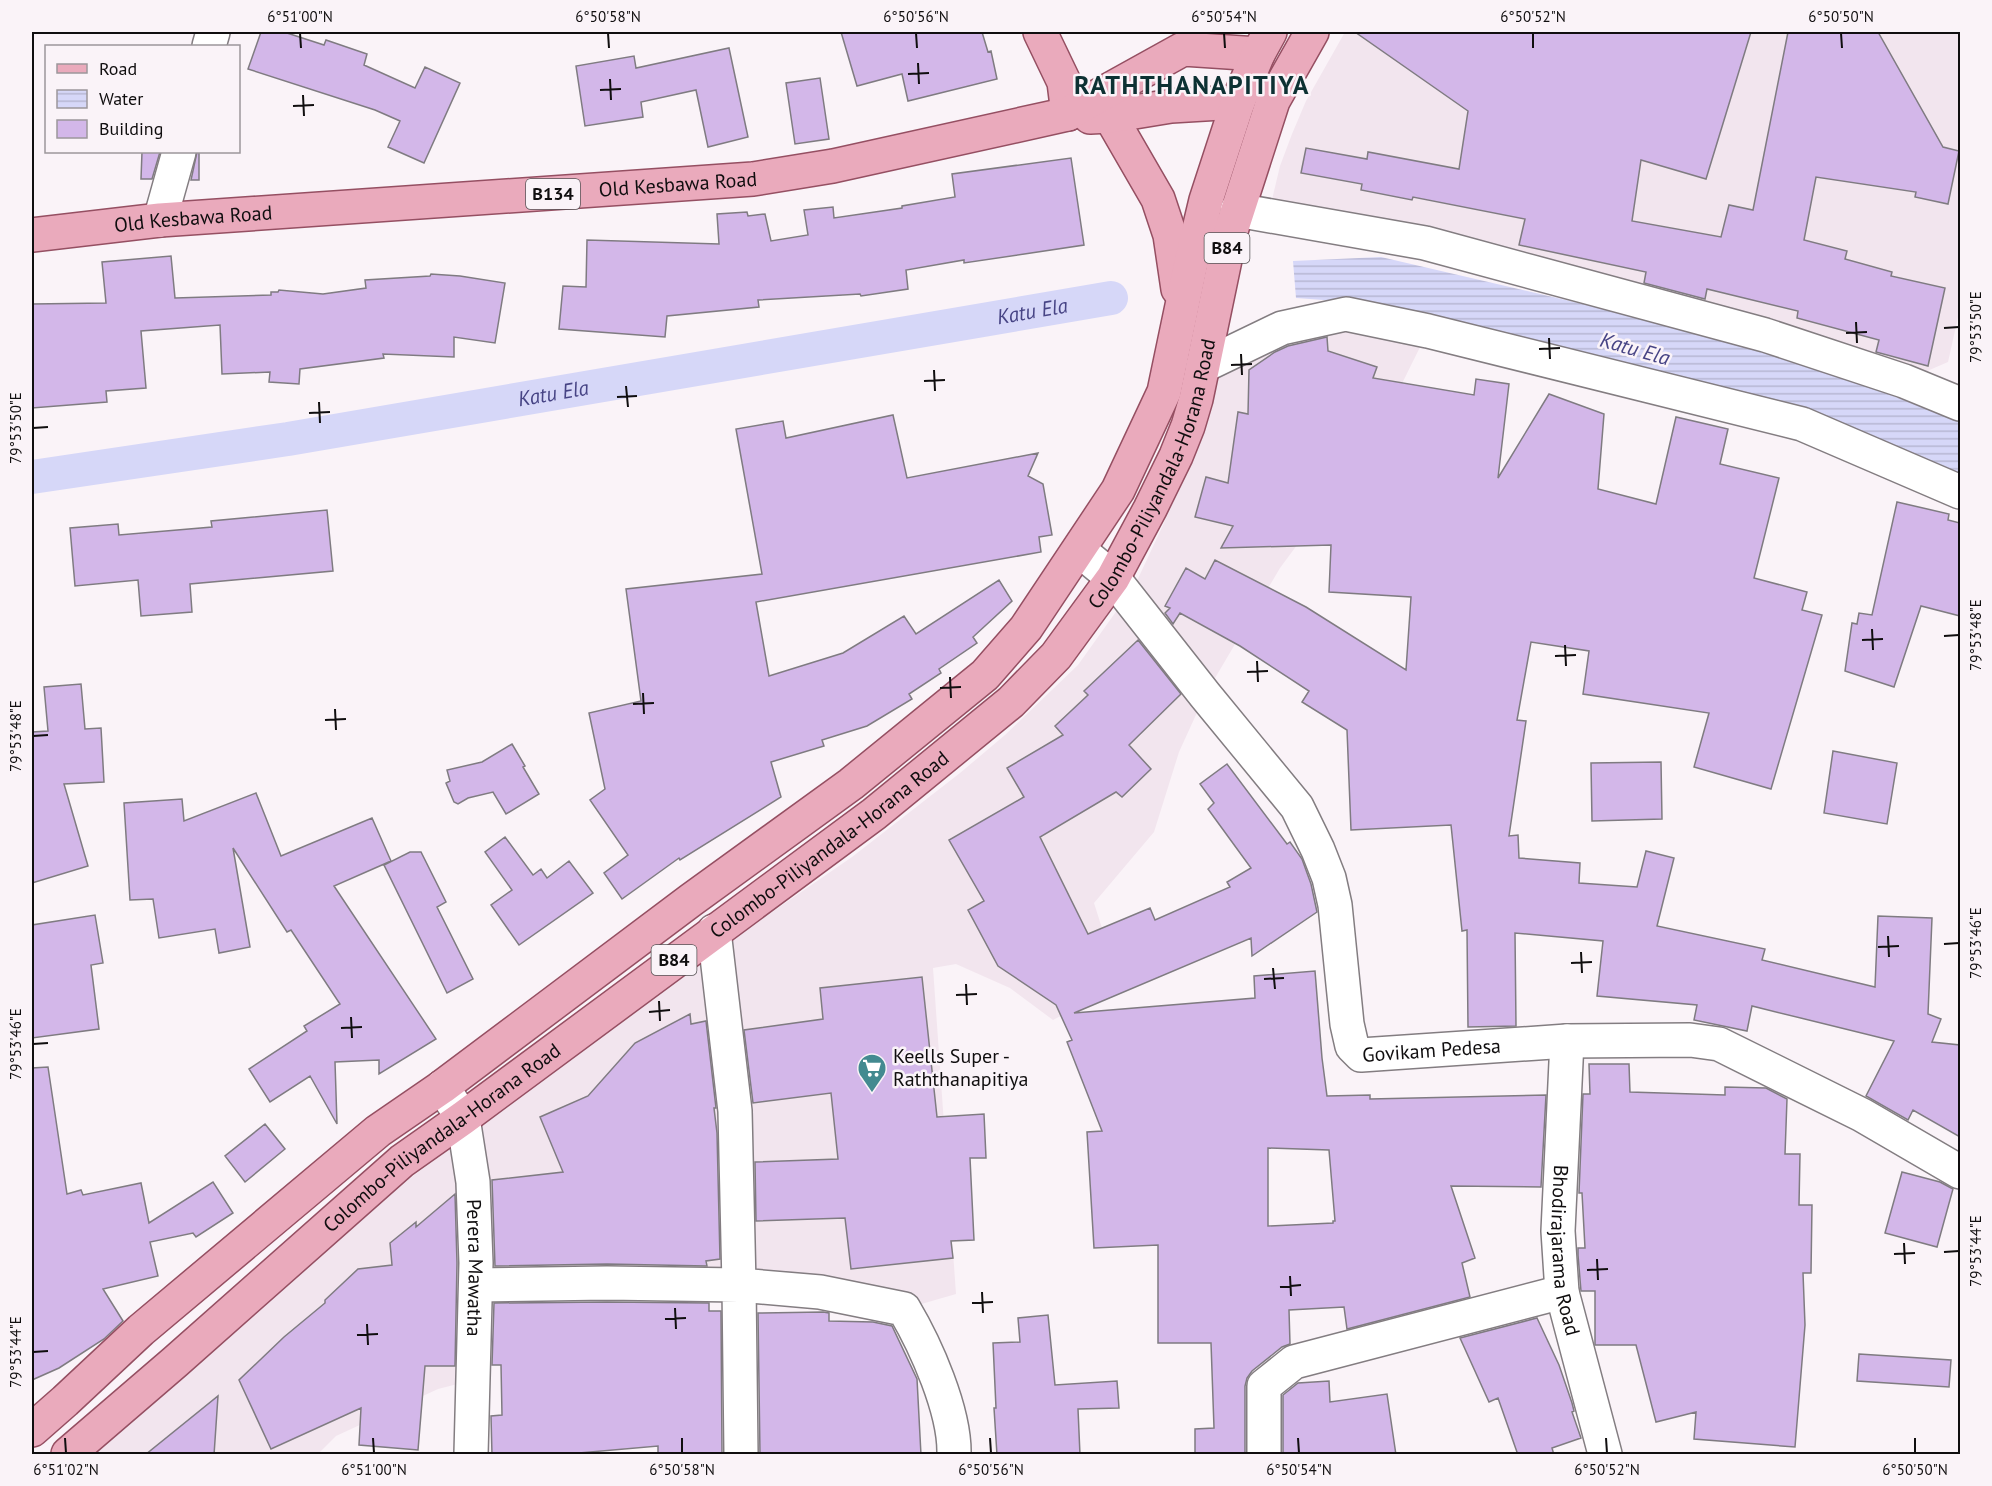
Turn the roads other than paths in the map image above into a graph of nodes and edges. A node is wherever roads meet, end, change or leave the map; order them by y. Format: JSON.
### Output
{"nodes":[{"id":1,"x":1040,"y":32,"type":"edge"},
{"id":2,"x":1213,"y":32,"type":"edge"},
{"id":3,"x":1312,"y":32,"type":"edge"},
{"id":4,"x":1264,"y":43,"type":"edge"},
{"id":5,"x":1183,"y":49,"type":"junction"},
{"id":6,"x":1238,"y":102,"type":"junction"},
{"id":7,"x":1068,"y":114,"type":"junction"},
{"id":8,"x":1110,"y":116,"type":"junction"},
{"id":9,"x":179,"y":153,"type":"edge"},
{"id":10,"x":1237,"y":210,"type":"junction"},
{"id":11,"x":160,"y":220,"type":"junction"},
{"id":12,"x":32,"y":235,"type":"edge"},
{"id":13,"x":1181,"y":311,"type":"junction"},
{"id":14,"x":1203,"y":366,"type":"junction"},
{"id":15,"x":1960,"y":404,"type":"edge"},
{"id":16,"x":1960,"y":492,"type":"edge"},
{"id":17,"x":1079,"y":550,"type":"junction"},
{"id":18,"x":1113,"y":578,"type":"junction"},
{"id":19,"x":714,"y":931,"type":"junction"},
{"id":20,"x":1567,"y":1041,"type":"junction"},
{"id":21,"x":442,"y":1087,"type":"junction"},
{"id":22,"x":463,"y":1118,"type":"junction"},
{"id":23,"x":1960,"y":1172,"type":"edge"},
{"id":24,"x":476,"y":1285,"type":"junction"},
{"id":25,"x":739,"y":1285,"type":"junction"},
{"id":26,"x":1562,"y":1292,"type":"junction"},
{"id":27,"x":32,"y":1430,"type":"edge"},
{"id":28,"x":68,"y":1455,"type":"edge"},
{"id":29,"x":471,"y":1455,"type":"edge"},
{"id":30,"x":741,"y":1455,"type":"edge"},
{"id":31,"x":954,"y":1455,"type":"edge"},
{"id":32,"x":1263,"y":1455,"type":"edge"},
{"id":33,"x":1605,"y":1455,"type":"edge"}],
"edges":[{"from":1,"to":7,"type":"main road"},
{"from":2,"to":5,"type":"main road","name":"Old Kesbawa Road"},
{"from":3,"to":10,"type":"main road","name":"Colombo-Piliyandala-Horana Road","number":"B84"},
{"from":4,"to":5,"type":"main road"},
{"from":4,"to":6,"type":"main road","name":"Colombo-Piliyandala-Horana Road","number":"B84"},
{"from":5,"to":7,"type":"main road","name":"Old Kesbawa Road","number":"B134"},
{"from":6,"to":8,"type":"main road","name":"Old Kesbawa Road","number":"B134"},
{"from":6,"to":13,"type":"main road","name":"Colombo-Piliyandala-Horana Road","number":"B84"},
{"from":7,"to":8,"type":"main road","name":"Old Kesbawa Road","number":"B134"},
{"from":7,"to":11,"type":"main road","name":"Old Kesbawa Road","number":"B134"},
{"from":8,"to":13,"type":"main road"},
{"from":9,"to":11,"type":"street"},
{"from":10,"to":14,"type":"main road","name":"Colombo-Piliyandala-Horana Road","number":"B84"},
{"from":10,"to":15,"type":"street"},
{"from":11,"to":12,"type":"main road","name":"Old Kesbawa Road","number":"B134"},
{"from":13,"to":17,"type":"main road","name":"Colombo-Piliyandala-Horana Road","number":"B84"},
{"from":14,"to":16,"type":"street"},
{"from":14,"to":18,"type":"main road","name":"Colombo-Piliyandala-Horana Road","number":"B84"},
{"from":17,"to":18,"type":"street","name":"Govikam Pedesa"},
{"from":17,"to":21,"type":"main road","name":"Colombo-Piliyandala-Horana Road","number":"B84"},
{"from":18,"to":19,"type":"main road","name":"Colombo-Piliyandala-Horana Road","number":"B84"},
{"from":18,"to":20,"type":"street","name":"Govikam Pedesa"},
{"from":19,"to":22,"type":"main road","name":"Colombo-Piliyandala-Horana Road","number":"B84"},
{"from":19,"to":25,"type":"street"},
{"from":20,"to":23,"type":"street","name":"Govikam Pedesa"},
{"from":20,"to":26,"type":"street","name":"Bhodirajarama Road"},
{"from":21,"to":22,"type":"street","name":"Perera Mawatha"},
{"from":21,"to":27,"type":"main road","name":"Colombo-Piliyandala-Horana Road","number":"B84"},
{"from":22,"to":24,"type":"street","name":"Perera Mawatha"},
{"from":22,"to":28,"type":"main road","name":"Colombo-Piliyandala-Horana Road","number":"B84"},
{"from":24,"to":25,"type":"street"},
{"from":24,"to":29,"type":"street","name":"Perera Mawatha"},
{"from":25,"to":30,"type":"street"},
{"from":25,"to":31,"type":"street"},
{"from":26,"to":32,"type":"street"},
{"from":26,"to":33,"type":"street","name":"Bhodirajarama Road"}]}
